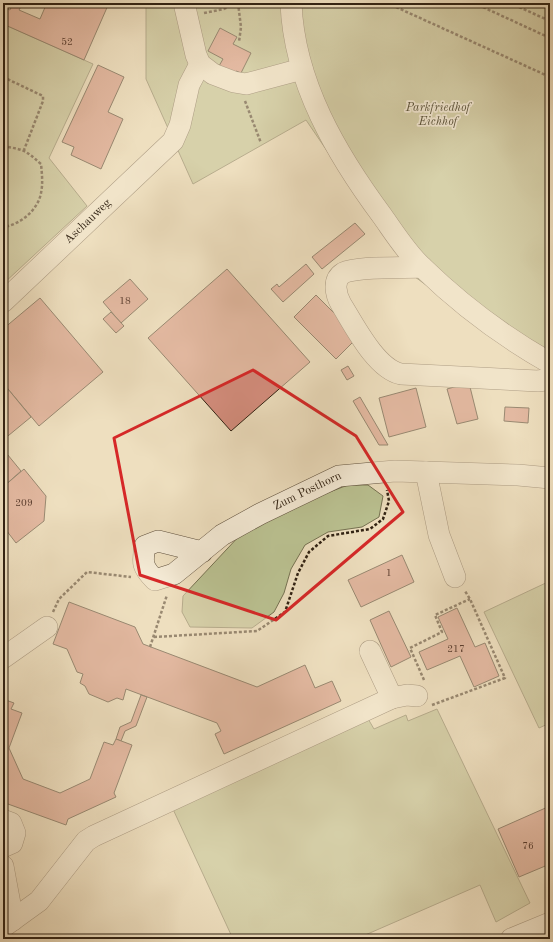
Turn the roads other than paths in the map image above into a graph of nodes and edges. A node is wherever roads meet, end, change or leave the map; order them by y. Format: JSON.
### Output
{"nodes":[{"id":1,"x":291,"y":3,"type":"edge"},
{"id":2,"x":185,"y":10,"type":"edge"},
{"id":3,"x":200,"y":64,"type":"junction"},
{"id":4,"x":302,"y":69,"type":"junction"},
{"id":5,"x":422,"y":267,"type":"junction"},
{"id":6,"x":3,"y":302,"type":"edge"},
{"id":7,"x":550,"y":363,"type":"edge"},
{"id":8,"x":550,"y":376,"type":"edge"},
{"id":9,"x":426,"y":472,"type":"junction"},
{"id":10,"x":550,"y":478,"type":"edge"},
{"id":11,"x":202,"y":552,"type":"junction"},
{"id":12,"x":455,"y":577,"type":"road end"},
{"id":13,"x":47,"y":627,"type":"road end"},
{"id":14,"x":370,"y":651,"type":"dead end"},
{"id":15,"x":3,"y":658,"type":"edge"},
{"id":16,"x":417,"y":696,"type":"road end"},
{"id":17,"x":392,"y":698,"type":"junction"},
{"id":18,"x":3,"y":820,"type":"edge"},
{"id":19,"x":3,"y":847,"type":"edge"},
{"id":20,"x":3,"y":866,"type":"edge"},
{"id":21,"x":8,"y":923,"type":"edge"},
{"id":22,"x":550,"y":923,"type":"edge"},
{"id":23,"x":511,"y":939,"type":"edge"}],
"edges":[{"from":1,"to":4,"type":"street"},
{"from":2,"to":3,"type":"street"},
{"from":3,"to":4,"type":"street"},
{"from":3,"to":6,"type":"street","name":"Aschauweg"},
{"from":4,"to":5,"type":"street"},
{"from":5,"to":7,"type":"street"},
{"from":5,"to":8,"type":"street"},
{"from":9,"to":10,"type":"street","name":"Zum Posthorn"},
{"from":9,"to":11,"type":"street","name":"Zum Posthorn"},
{"from":9,"to":12,"type":"street"},
{"from":11,"to":11,"type":"street","name":"Zum Posthorn"},
{"from":13,"to":15,"type":"street"},
{"from":14,"to":17,"type":"street"},
{"from":16,"to":17,"type":"street"},
{"from":17,"to":21,"type":"street"},
{"from":18,"to":19,"type":"street"},
{"from":20,"to":21,"type":"street"},
{"from":22,"to":23,"type":"street"}]}
